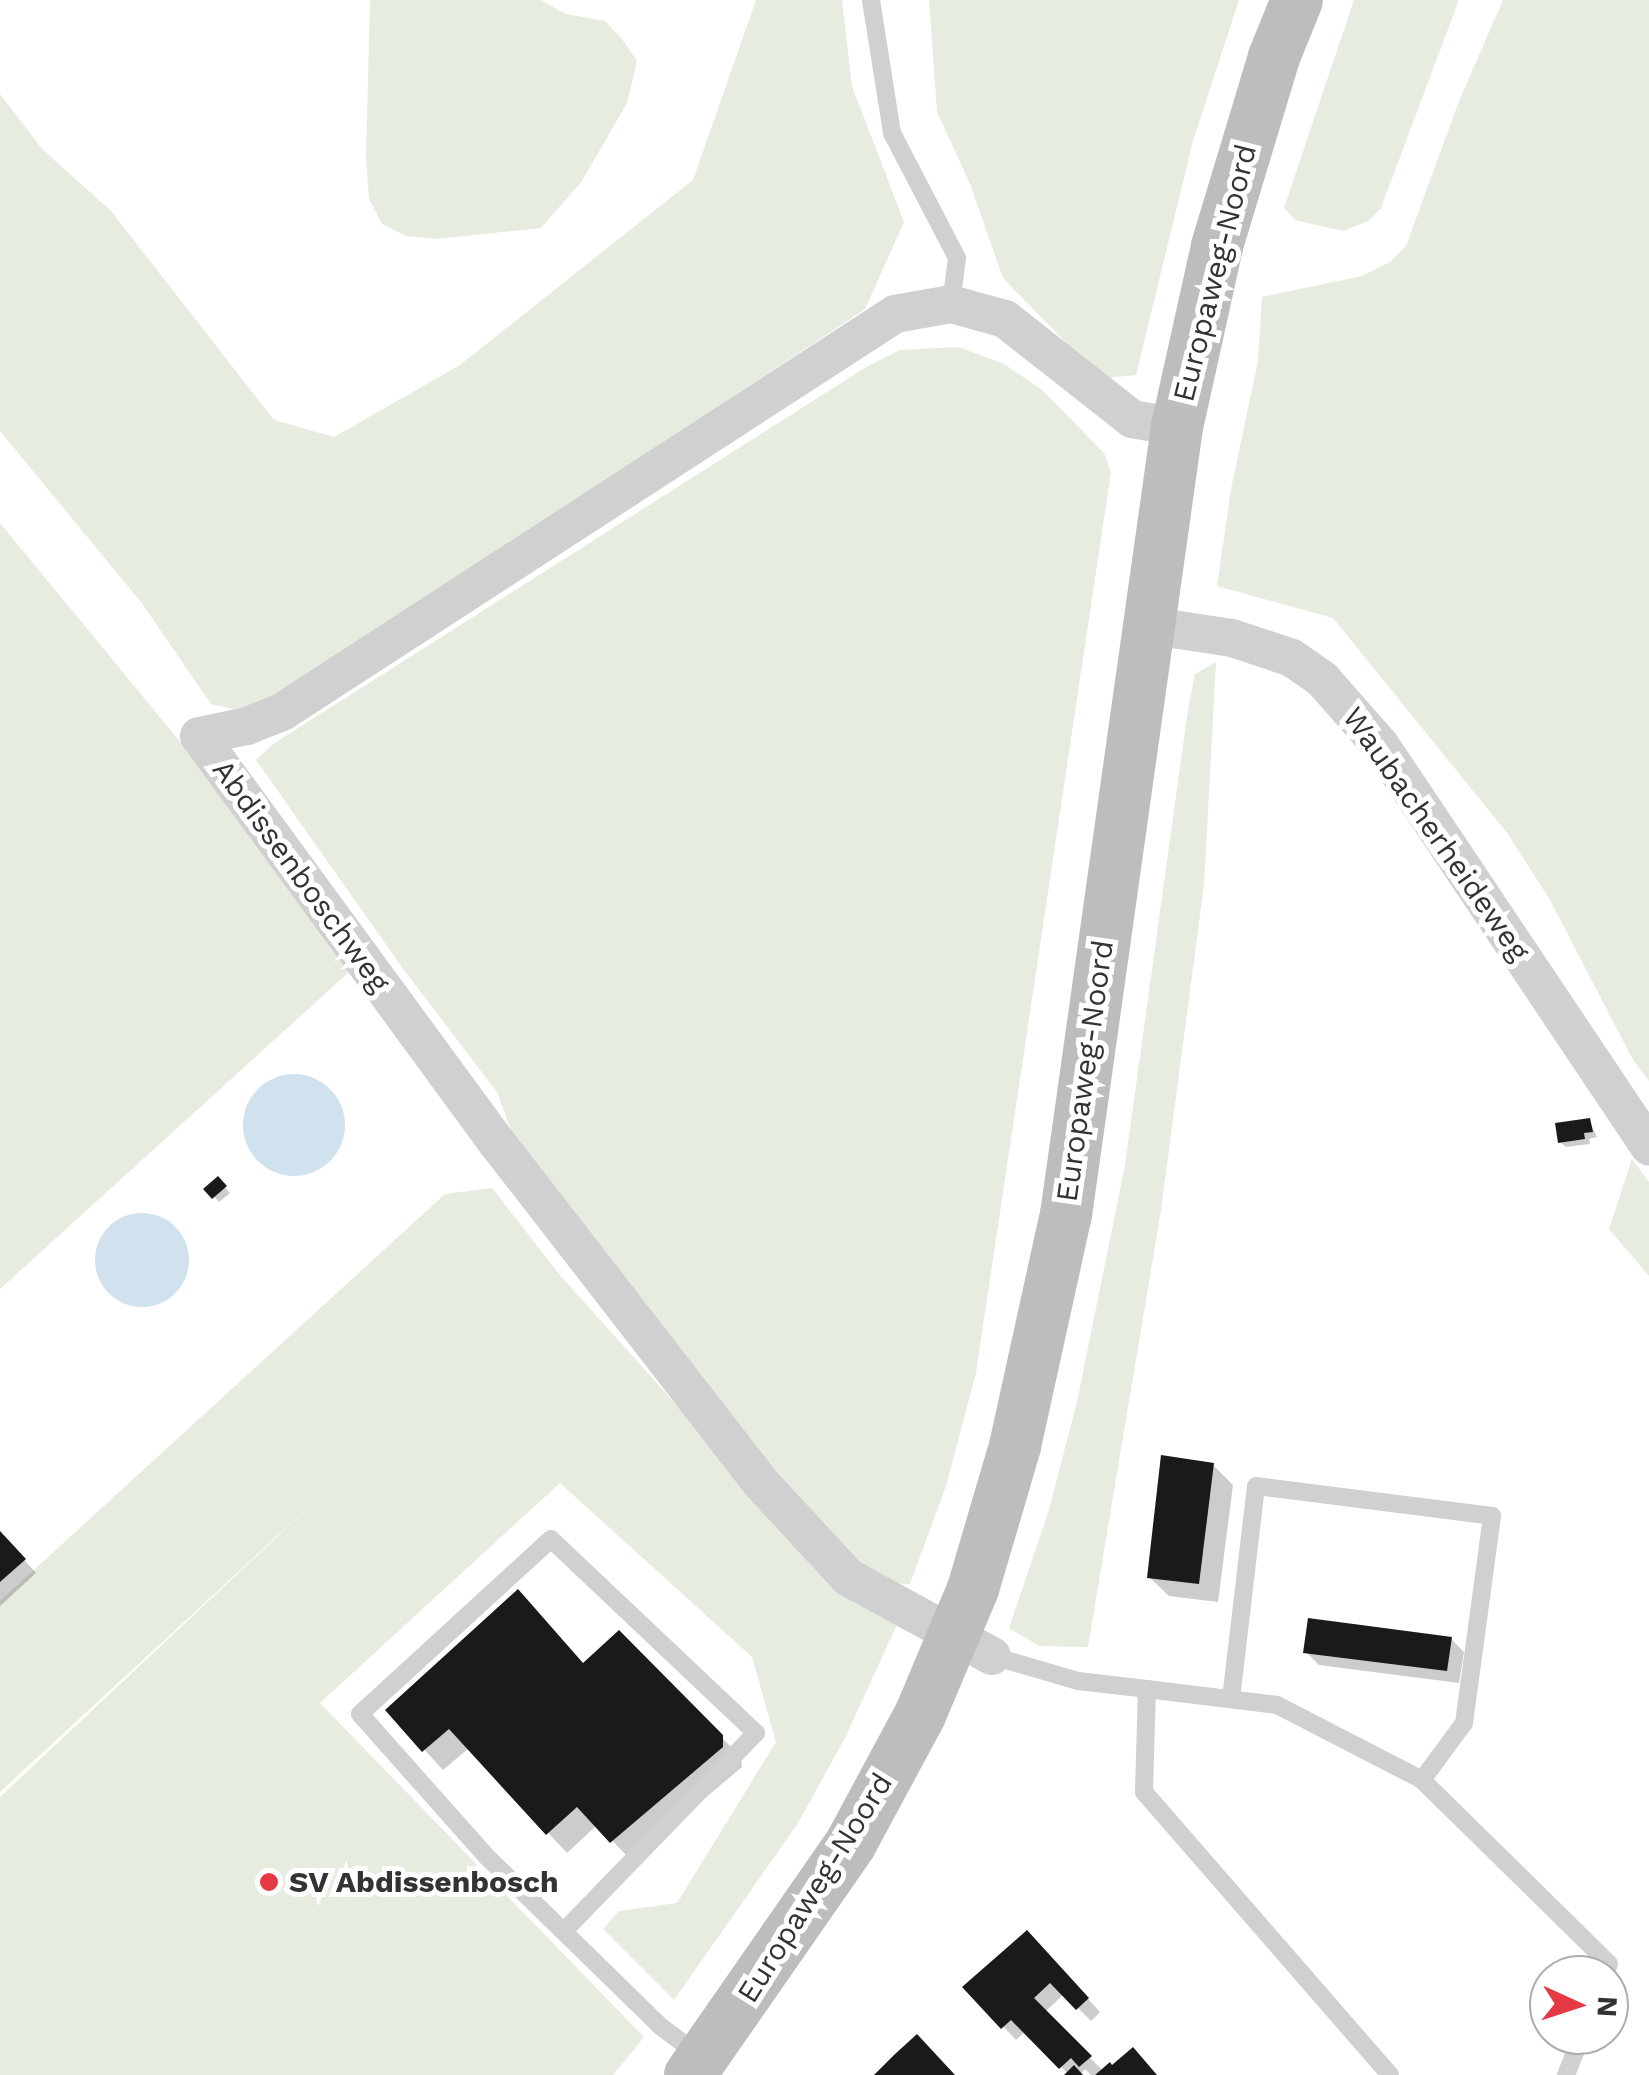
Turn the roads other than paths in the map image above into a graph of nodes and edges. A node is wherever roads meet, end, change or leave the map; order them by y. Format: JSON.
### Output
{"nodes":[{"id":1,"x":871,"y":0,"type":"edge"},
{"id":2,"x":1297,"y":0,"type":"edge"},
{"id":3,"x":951,"y":304,"type":"junction"},
{"id":4,"x":1177,"y":428,"type":"junction"},
{"id":5,"x":1146,"y":625,"type":"junction"},
{"id":6,"x":1649,"y":1147,"type":"edge"},
{"id":7,"x":973,"y":1645,"type":"junction"},
{"id":8,"x":1147,"y":1688,"type":"junction"},
{"id":9,"x":1232,"y":1699,"type":"junction"},
{"id":10,"x":1422,"y":1780,"type":"junction"},
{"id":11,"x":564,"y":1932,"type":"junction"},
{"id":12,"x":1600,"y":1955,"type":"edge"},
{"id":13,"x":697,"y":2067,"type":"edge"},
{"id":14,"x":1390,"y":2075,"type":"edge"}],
"edges":[{"from":1,"to":3,"type":"lane"},
{"from":2,"to":4,"type":"street","name":"Europaweg-Noord"},
{"from":3,"to":4,"type":"street","name":"Abdissenboschweg"},
{"from":3,"to":7,"type":"street","name":"Abdissenboschweg"},
{"from":4,"to":5,"type":"street","name":"Europaweg-Noord"},
{"from":5,"to":6,"type":"street","name":"Waubacherheideweg"},
{"from":5,"to":7,"type":"street","name":"Europaweg-Noord"},
{"from":7,"to":8,"type":"lane"},
{"from":7,"to":13,"type":"street","name":"Europaweg-Noord"},
{"from":8,"to":9,"type":"lane"},
{"from":8,"to":14,"type":"lane"},
{"from":9,"to":10,"type":"lane"},
{"from":9,"to":10,"type":"lane"},
{"from":10,"to":12,"type":"lane"},
{"from":11,"to":11,"type":"lane"},
{"from":11,"to":13,"type":"lane"}]}
